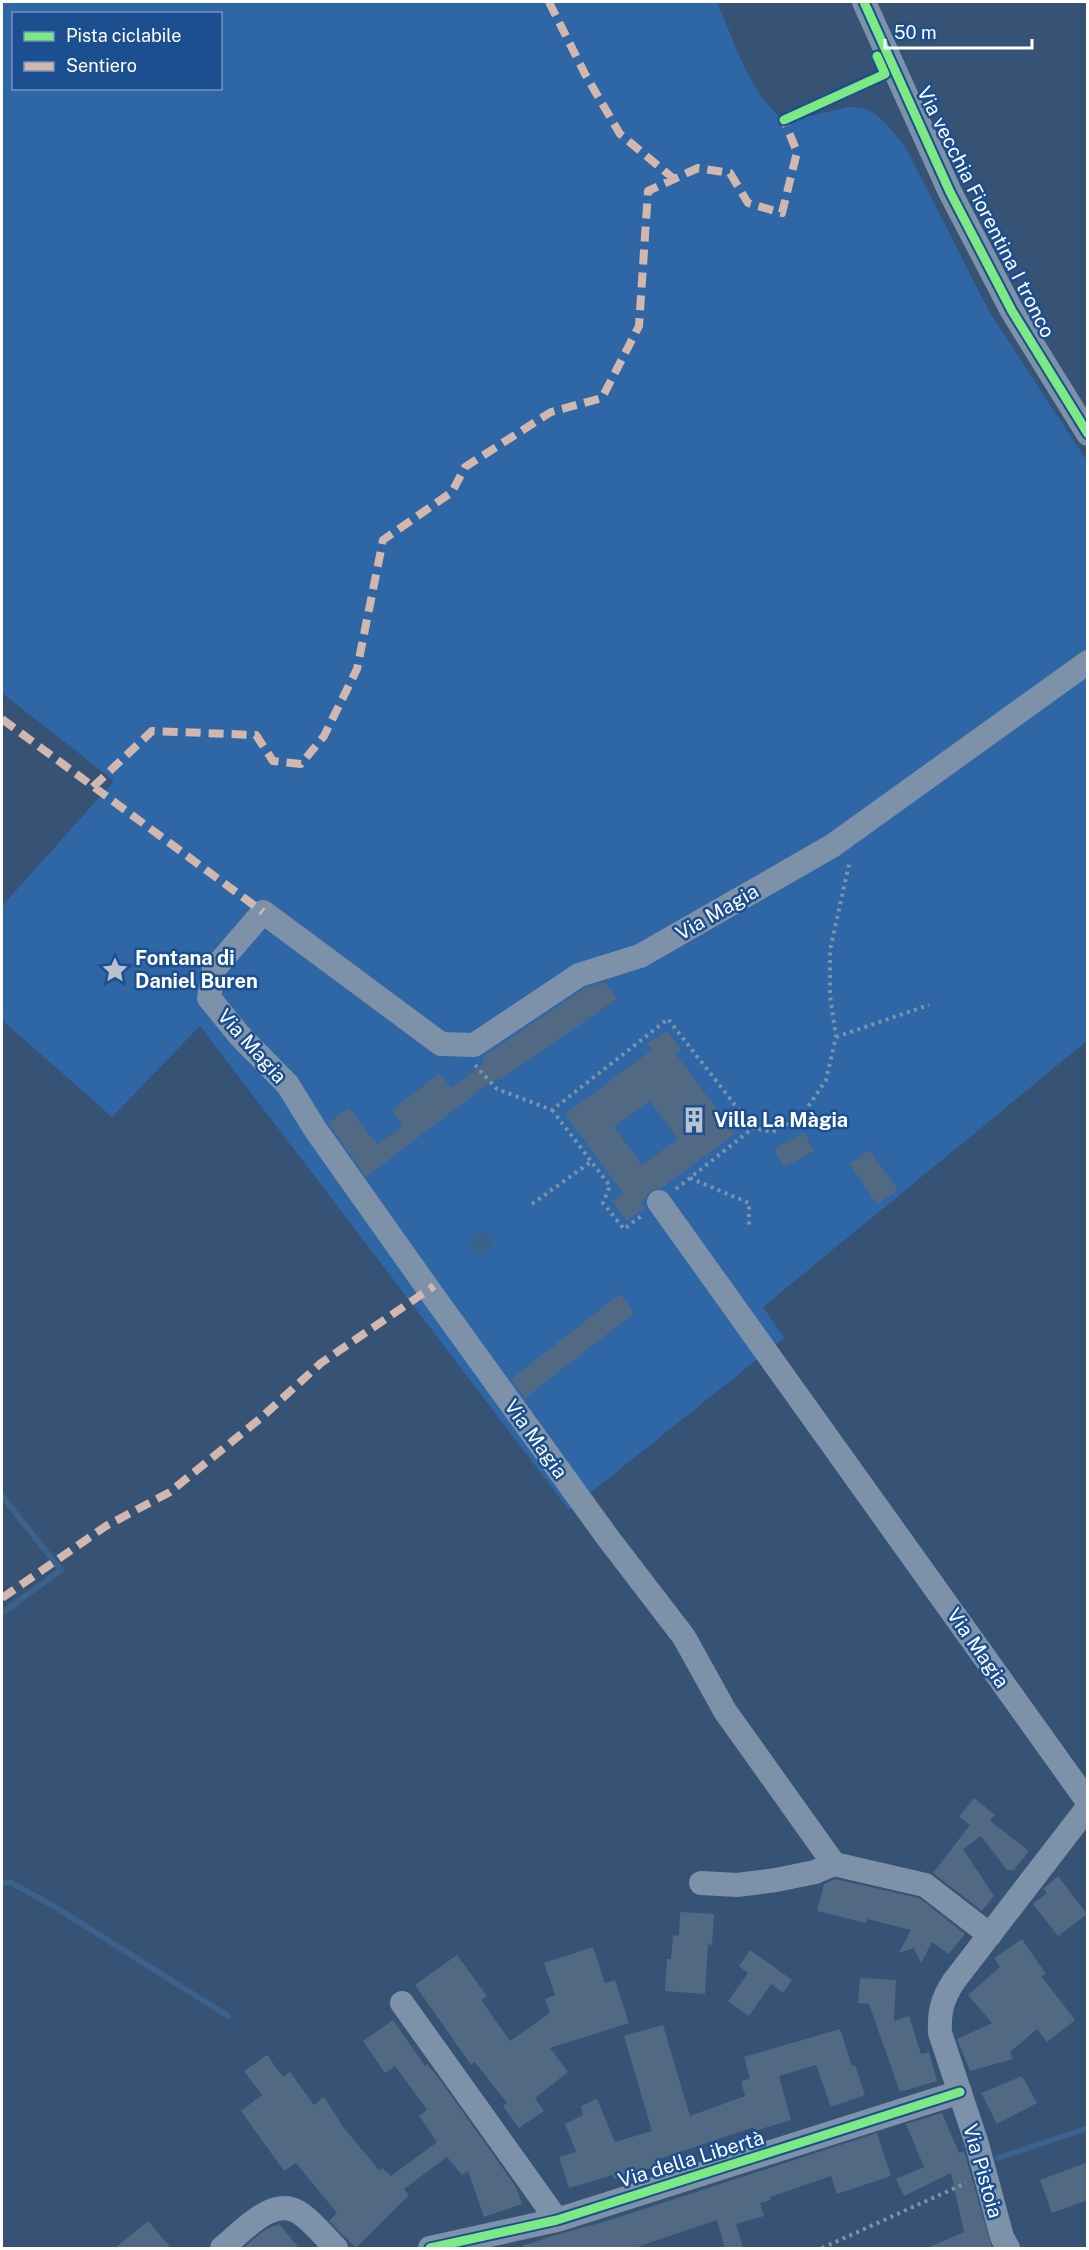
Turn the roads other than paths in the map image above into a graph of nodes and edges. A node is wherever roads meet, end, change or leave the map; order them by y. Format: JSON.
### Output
{"nodes":[{"id":1,"x":864,"y":2,"type":"edge"},
{"id":2,"x":1088,"y":434,"type":"edge"},
{"id":3,"x":1088,"y":662,"type":"edge"},
{"id":4,"x":659,"y":1202,"type":"road end"},
{"id":5,"x":1088,"y":1802,"type":"edge"},
{"id":6,"x":1088,"y":1807,"type":"edge"},
{"id":7,"x":834,"y":1864,"type":"junction"},
{"id":8,"x":701,"y":1883,"type":"dead end"},
{"id":9,"x":990,"y":1935,"type":"junction"},
{"id":10,"x":402,"y":2003,"type":"dead end"},
{"id":11,"x":960,"y":2092,"type":"junction"},
{"id":12,"x":557,"y":2220,"type":"junction"},
{"id":13,"x":1004,"y":2245,"type":"edge"},
{"id":14,"x":222,"y":2248,"type":"edge"},
{"id":15,"x":336,"y":2248,"type":"edge"},
{"id":16,"x":430,"y":2248,"type":"edge"}],
"edges":[{"from":1,"to":2,"type":"street","name":"Via vecchia Fiorentina I tronco"},
{"from":3,"to":7,"type":"street","name":"Via Magia"},
{"from":4,"to":5,"type":"street","name":"Via Magia"},
{"from":6,"to":9,"type":"street"},
{"from":7,"to":8,"type":"street"},
{"from":7,"to":9,"type":"street"},
{"from":9,"to":11,"type":"street"},
{"from":10,"to":12,"type":"street"},
{"from":11,"to":12,"type":"street","name":"Via della Libertà"},
{"from":11,"to":13,"type":"street","name":"Via Pistoia"},
{"from":12,"to":16,"type":"street","name":"Via della Libertà"},
{"from":14,"to":15,"type":"street"}]}
